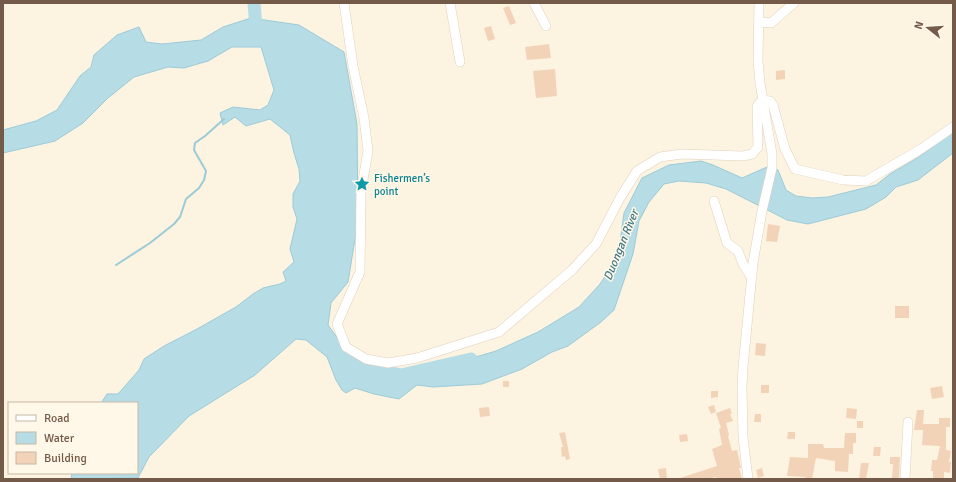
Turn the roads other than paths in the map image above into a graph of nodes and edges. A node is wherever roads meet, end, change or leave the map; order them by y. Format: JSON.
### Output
{"nodes":[{"id":1,"x":344,"y":3,"type":"edge"},
{"id":2,"x":450,"y":3,"type":"edge"},
{"id":3,"x":534,"y":3,"type":"edge"},
{"id":4,"x":759,"y":3,"type":"edge"},
{"id":5,"x":794,"y":3,"type":"edge"},
{"id":6,"x":758,"y":22,"type":"junction"},
{"id":7,"x":546,"y":26,"type":"dead end"},
{"id":8,"x":460,"y":62,"type":"dead end"},
{"id":9,"x":765,"y":104,"type":"junction"},
{"id":10,"x":953,"y":127,"type":"edge"},
{"id":11,"x":714,"y":200,"type":"dead end"},
{"id":12,"x":752,"y":278,"type":"junction"},
{"id":13,"x":908,"y":422,"type":"dead end"},
{"id":14,"x":748,"y":479,"type":"edge"},
{"id":15,"x":905,"y":479,"type":"edge"}],
"edges":[{"from":1,"to":9,"type":"street"},
{"from":2,"to":8,"type":"street"},
{"from":3,"to":7,"type":"street"},
{"from":4,"to":6,"type":"street"},
{"from":5,"to":6,"type":"street"},
{"from":6,"to":9,"type":"street"},
{"from":9,"to":10,"type":"street"},
{"from":9,"to":12,"type":"street"},
{"from":11,"to":12,"type":"street"},
{"from":12,"to":14,"type":"street"},
{"from":13,"to":15,"type":"street"}]}
